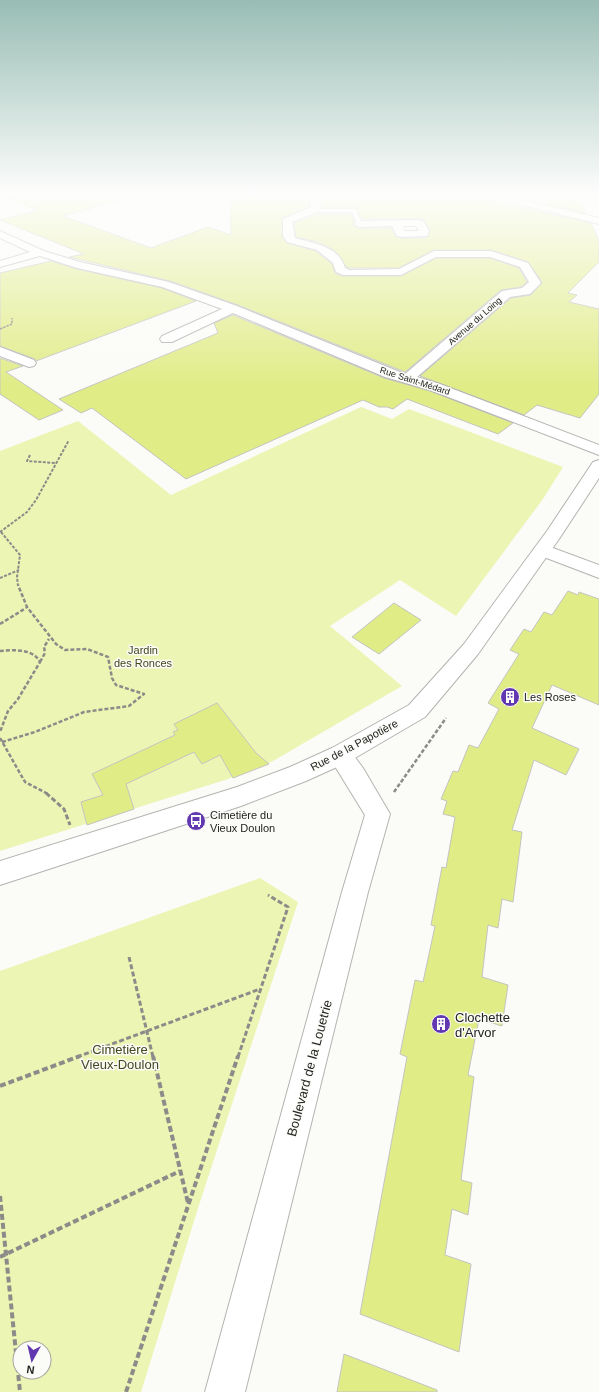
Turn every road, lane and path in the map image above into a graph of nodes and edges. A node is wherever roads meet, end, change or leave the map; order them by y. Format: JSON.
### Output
{"nodes":[{"id":1,"x":22,"y":258,"type":"edge"},
{"id":2,"x":55,"y":258,"type":"edge"},
{"id":3,"x":333,"y":258,"type":"edge"},
{"id":4,"x":415,"y":258,"type":"edge"},
{"id":5,"x":503,"y":258,"type":"edge"},
{"id":6,"x":0,"y":264,"type":"edge"},
{"id":7,"x":233,"y":309,"type":"junction"},
{"id":8,"x":12,"y":318,"type":"dead end"},
{"id":9,"x":0,"y":329,"type":"edge"},
{"id":10,"x":167,"y":339,"type":"dead end"},
{"id":11,"x":0,"y":351,"type":"edge"},
{"id":12,"x":29,"y":363,"type":"dead end"},
{"id":13,"x":407,"y":379,"type":"junction"},
{"id":14,"x":70,"y":440,"type":"dead end"},
{"id":15,"x":599,"y":450,"type":"edge"},
{"id":16,"x":30,"y":455,"type":"dead end"},
{"id":17,"x":55,"y":463,"type":"junction"},
{"id":18,"x":599,"y":465,"type":"edge"},
{"id":19,"x":0,"y":532,"type":"edge"},
{"id":20,"x":542,"y":550,"type":"junction"},
{"id":21,"x":19,"y":569,"type":"junction"},
{"id":22,"x":599,"y":572,"type":"edge"},
{"id":23,"x":0,"y":578,"type":"edge"},
{"id":24,"x":26,"y":608,"type":"junction"},
{"id":25,"x":0,"y":624,"type":"edge"},
{"id":26,"x":49,"y":639,"type":"junction"},
{"id":27,"x":0,"y":652,"type":"edge"},
{"id":28,"x":40,"y":662,"type":"junction"},
{"id":29,"x":0,"y":732,"type":"edge"},
{"id":30,"x":0,"y":738,"type":"edge"},
{"id":31,"x":2,"y":742,"type":"junction"},
{"id":32,"x":340,"y":755,"type":"junction"},
{"id":33,"x":76,"y":848,"type":"junction"},
{"id":34,"x":0,"y":873,"type":"edge"},
{"id":35,"x":268,"y":895,"type":"dead end"},
{"id":36,"x":129,"y":957,"type":"dead end"},
{"id":37,"x":261,"y":989,"type":"junction"},
{"id":38,"x":147,"y":1031,"type":"junction"},
{"id":39,"x":0,"y":1086,"type":"edge"},
{"id":40,"x":180,"y":1170,"type":"junction"},
{"id":41,"x":0,"y":1196,"type":"edge"},
{"id":42,"x":188,"y":1204,"type":"junction"},
{"id":43,"x":6,"y":1254,"type":"junction"},
{"id":44,"x":0,"y":1257,"type":"edge"},
{"id":45,"x":20,"y":1392,"type":"edge"},
{"id":46,"x":126,"y":1392,"type":"edge"},
{"id":47,"x":225,"y":1392,"type":"edge"}],
"edges":[{"from":1,"to":6,"type":"street"},
{"from":2,"to":7,"type":"street","name":"Rue Saint-Médard"},
{"from":3,"to":4,"type":"street","name":"Avenue du Loing"},
{"from":5,"to":13,"type":"street","name":"Avenue du Loing"},
{"from":7,"to":10,"type":"street"},
{"from":7,"to":13,"type":"street","name":"Rue Saint-Médard"},
{"from":8,"to":9,"type":"path"},
{"from":11,"to":12,"type":"street"},
{"from":13,"to":15,"type":"street","name":"Rue Saint-Médard"},
{"from":14,"to":17,"type":"path"},
{"from":16,"to":17,"type":"path"},
{"from":17,"to":19,"type":"path"},
{"from":18,"to":20,"type":"street","name":"Rue de la Papotière"},
{"from":19,"to":21,"type":"path"},
{"from":20,"to":22,"type":"street"},
{"from":20,"to":32,"type":"street","name":"Rue de la Papotière"},
{"from":21,"to":23,"type":"path"},
{"from":21,"to":24,"type":"path"},
{"from":24,"to":25,"type":"path"},
{"from":24,"to":26,"type":"path"},
{"from":26,"to":28,"type":"path"},
{"from":26,"to":31,"type":"path"},
{"from":27,"to":28,"type":"path"},
{"from":28,"to":29,"type":"path"},
{"from":30,"to":31,"type":"path"},
{"from":31,"to":33,"type":"path"},
{"from":32,"to":33,"type":"street","name":"Rue de la Papotière"},
{"from":32,"to":47,"type":"street","name":"Boulevard de la Louetrie"},
{"from":33,"to":34,"type":"street","name":"Rue de la Papotière"},
{"from":35,"to":37,"type":"path"},
{"from":36,"to":38,"type":"path"},
{"from":37,"to":38,"type":"path"},
{"from":37,"to":42,"type":"path"},
{"from":38,"to":39,"type":"path"},
{"from":38,"to":40,"type":"path"},
{"from":40,"to":42,"type":"path"},
{"from":40,"to":43,"type":"path"},
{"from":41,"to":43,"type":"path"},
{"from":42,"to":46,"type":"path"},
{"from":43,"to":44,"type":"path"},
{"from":43,"to":45,"type":"path"}]}
